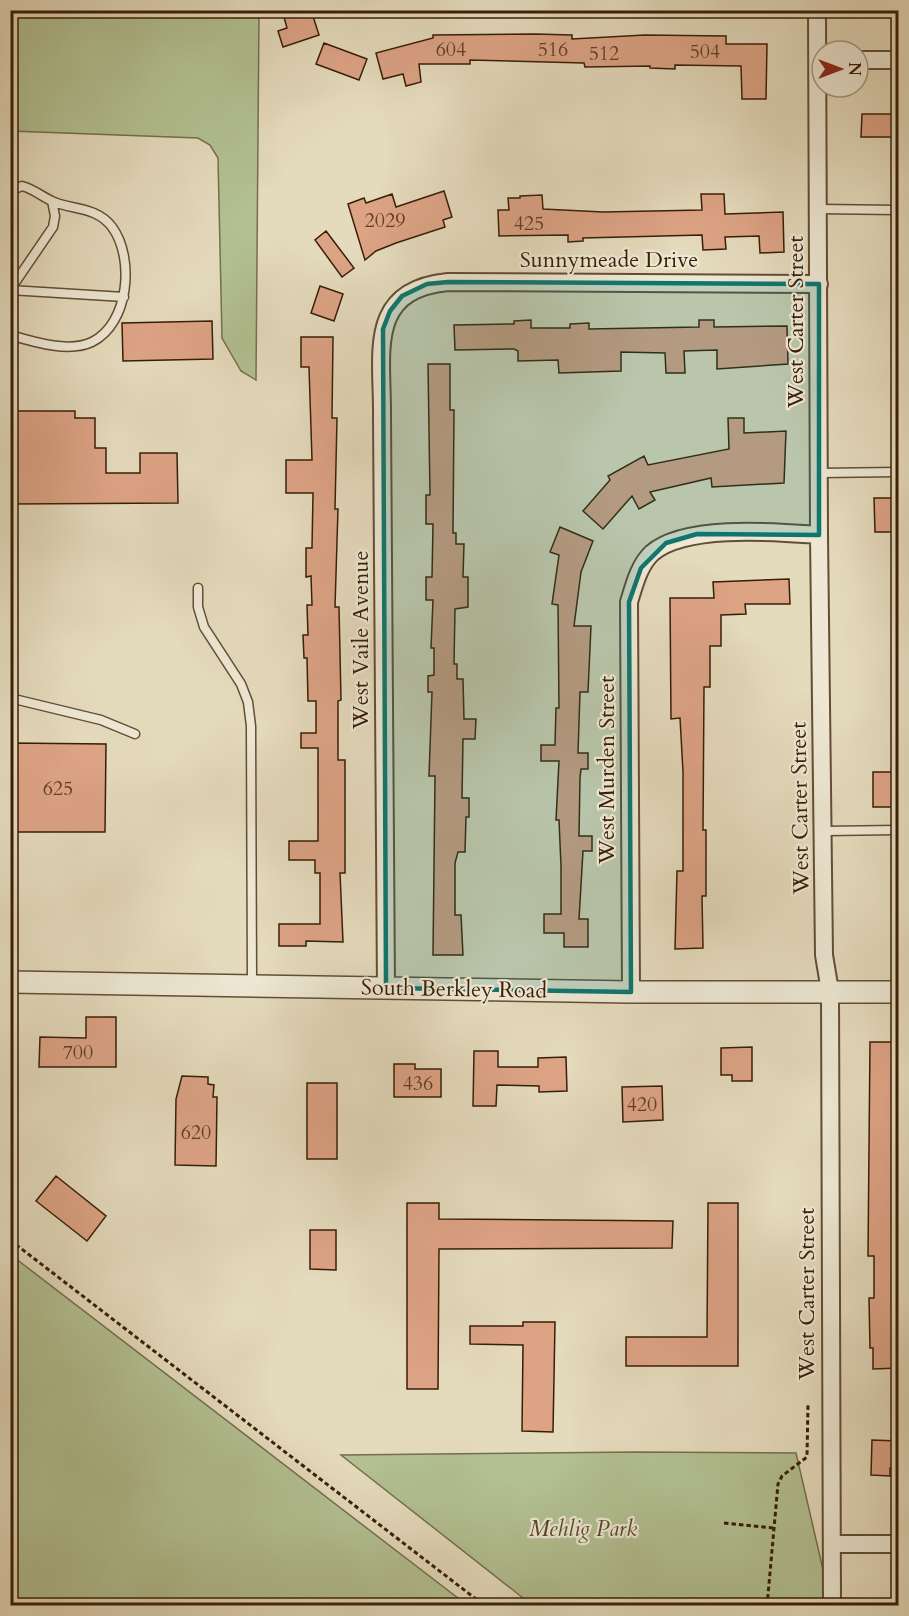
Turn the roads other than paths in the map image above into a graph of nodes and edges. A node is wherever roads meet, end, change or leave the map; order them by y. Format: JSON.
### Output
{"nodes":[{"id":1,"x":817,"y":10,"type":"edge"},
{"id":2,"x":818,"y":39,"type":"edge"},
{"id":3,"x":870,"y":60,"type":"edge"},
{"id":4,"x":898,"y":60,"type":"edge"},
{"id":5,"x":819,"y":99,"type":"edge"},
{"id":6,"x":10,"y":191,"type":"edge"},
{"id":7,"x":52,"y":201,"type":"junction"},
{"id":8,"x":818,"y":209,"type":"junction"},
{"id":9,"x":898,"y":210,"type":"edge"},
{"id":10,"x":819,"y":284,"type":"junction"},
{"id":11,"x":402,"y":296,"type":"joint"},
{"id":12,"x":124,"y":297,"type":"junction"},
{"id":13,"x":10,"y":335,"type":"edge"},
{"id":14,"x":898,"y":472,"type":"edge"},
{"id":15,"x":819,"y":473,"type":"junction"},
{"id":16,"x":819,"y":535,"type":"junction"},
{"id":17,"x":198,"y":588,"type":"dead end"},
{"id":18,"x":10,"y":698,"type":"edge"},
{"id":19,"x":135,"y":734,"type":"dead end"},
{"id":20,"x":898,"y":830,"type":"edge"},
{"id":21,"x":824,"y":831,"type":"junction"},
{"id":22,"x":10,"y":982,"type":"edge"},
{"id":23,"x":252,"y":984,"type":"junction"},
{"id":24,"x":387,"y":988,"type":"junction"},
{"id":25,"x":830,"y":991,"type":"junction"},
{"id":26,"x":631,"y":992,"type":"junction"},
{"id":27,"x":898,"y":992,"type":"edge"},
{"id":28,"x":832,"y":1544,"type":"junction"},
{"id":29,"x":898,"y":1544,"type":"edge"},
{"id":30,"x":832,"y":1605,"type":"edge"}],
"edges":[{"from":1,"to":2,"type":"street","name":"West Carter Street"},
{"from":3,"to":4,"type":"street"},
{"from":5,"to":8,"type":"street","name":"West Carter Street"},
{"from":6,"to":7,"type":"lane"},
{"from":7,"to":12,"type":"lane"},
{"from":7,"to":12,"type":"lane"},
{"from":8,"to":9,"type":"lane"},
{"from":8,"to":10,"type":"street","name":"West Carter Street"},
{"from":10,"to":11,"type":"street","name":"Sunnymeade Drive"},
{"from":10,"to":15,"type":"street","name":"West Carter Street"},
{"from":11,"to":24,"type":"street","name":"West Vaile Avenue"},
{"from":12,"to":13,"type":"lane"},
{"from":14,"to":15,"type":"lane"},
{"from":15,"to":16,"type":"street","name":"West Carter Street"},
{"from":16,"to":21,"type":"street","name":"West Carter Street"},
{"from":16,"to":26,"type":"street","name":"West Murden Street"},
{"from":17,"to":23,"type":"lane"},
{"from":18,"to":19,"type":"lane"},
{"from":20,"to":21,"type":"lane"},
{"from":21,"to":25,"type":"street","name":"West Carter Street"},
{"from":22,"to":23,"type":"street","name":"South Berkley Road"},
{"from":23,"to":24,"type":"street","name":"South Berkley Road"},
{"from":24,"to":26,"type":"street","name":"South Berkley Road"},
{"from":25,"to":26,"type":"street","name":"South Berkley Road"},
{"from":25,"to":27,"type":"street","name":"South Berkley Road"},
{"from":25,"to":28,"type":"street","name":"West Carter Street"},
{"from":28,"to":29,"type":"street"},
{"from":28,"to":30,"type":"street","name":"West Carter Street"}]}
